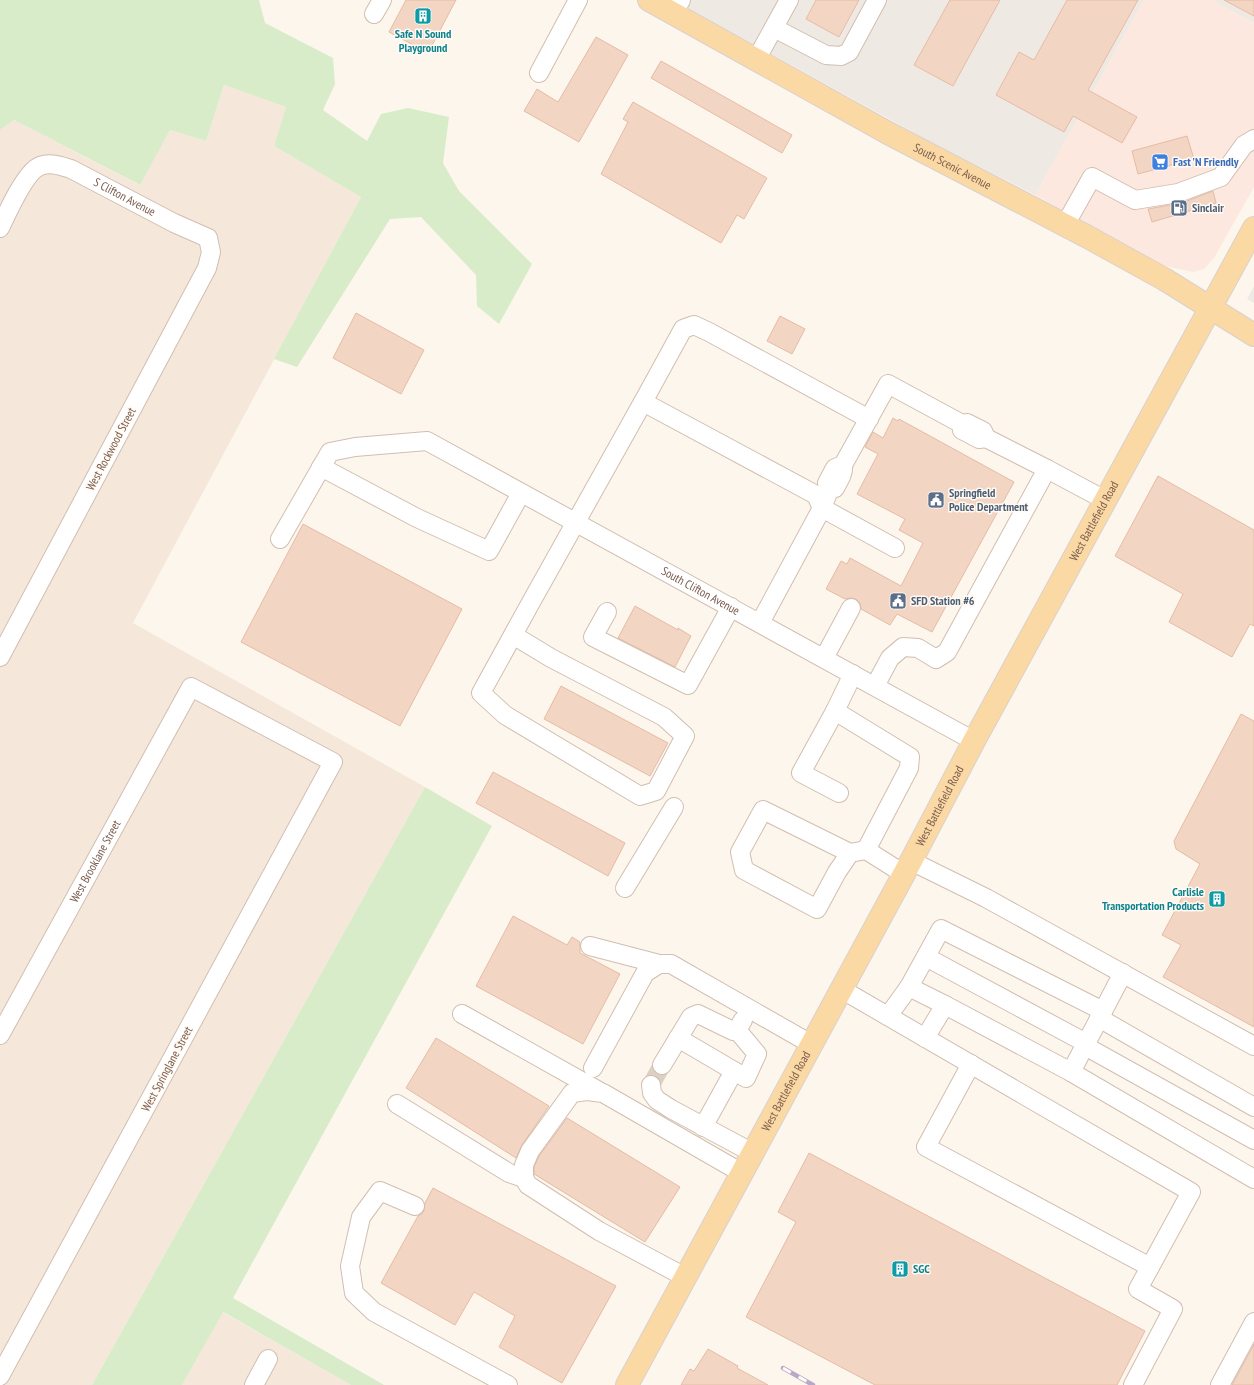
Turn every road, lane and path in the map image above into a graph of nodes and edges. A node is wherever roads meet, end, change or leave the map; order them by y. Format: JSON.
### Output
{"nodes":[{"id":1,"x":578,"y":0,"type":"edge"},
{"id":2,"x":789,"y":0,"type":"edge"},
{"id":3,"x":877,"y":0,"type":"edge"},
{"id":4,"x":652,"y":1,"type":"edge"},
{"id":5,"x":677,"y":7,"type":"edge"},
{"id":6,"x":774,"y":28,"type":"junction"},
{"id":7,"x":756,"y":60,"type":"junction"},
{"id":8,"x":539,"y":73,"type":"dead end"},
{"id":9,"x":1254,"y":139,"type":"edge"},
{"id":10,"x":1065,"y":225,"type":"junction"},
{"id":11,"x":0,"y":228,"type":"edge"},
{"id":12,"x":1254,"y":228,"type":"edge"},
{"id":13,"x":208,"y":238,"type":"joint"},
{"id":14,"x":1210,"y":307,"type":"junction"},
{"id":15,"x":1254,"y":335,"type":"edge"},
{"id":16,"x":643,"y":402,"type":"junction"},
{"id":17,"x":869,"y":419,"type":"junction"},
{"id":18,"x":321,"y":467,"type":"junction"},
{"id":19,"x":1047,"y":469,"type":"junction"},
{"id":20,"x":521,"y":493,"type":"junction"},
{"id":21,"x":1105,"y":500,"type":"junction"},
{"id":22,"x":822,"y":508,"type":"junction"},
{"id":23,"x":575,"y":523,"type":"junction"},
{"id":24,"x":280,"y":539,"type":"dead end"},
{"id":25,"x":896,"y":548,"type":"dead end"},
{"id":26,"x":730,"y":607,"type":"junction"},
{"id":27,"x":851,"y":608,"type":"dead end"},
{"id":28,"x":607,"y":612,"type":"dead end"},
{"id":29,"x":760,"y":623,"type":"junction"},
{"id":30,"x":513,"y":635,"type":"junction"},
{"id":31,"x":0,"y":657,"type":"edge"},
{"id":32,"x":824,"y":658,"type":"junction"},
{"id":33,"x":853,"y":674,"type":"junction"},
{"id":34,"x":875,"y":686,"type":"junction"},
{"id":35,"x":191,"y":688,"type":"joint"},
{"id":36,"x":835,"y":711,"type":"junction"},
{"id":37,"x":974,"y":741,"type":"junction"},
{"id":38,"x":839,"y":793,"type":"dead end"},
{"id":39,"x":674,"y":807,"type":"dead end"},
{"id":40,"x":858,"y":851,"type":"junction"},
{"id":41,"x":907,"y":867,"type":"junction"},
{"id":42,"x":625,"y":888,"type":"dead end"},
{"id":43,"x":590,"y":946,"type":"dead end"},
{"id":44,"x":926,"y":957,"type":"junction"},
{"id":45,"x":659,"y":964,"type":"junction"},
{"id":46,"x":1123,"y":973,"type":"junction"},
{"id":47,"x":909,"y":987,"type":"junction"},
{"id":48,"x":842,"y":989,"type":"junction"},
{"id":49,"x":945,"y":1005,"type":"junction"},
{"id":50,"x":750,"y":1009,"type":"junction"},
{"id":51,"x":462,"y":1014,"type":"dead end"},
{"id":52,"x":1101,"y":1014,"type":"junction"},
{"id":53,"x":888,"y":1016,"type":"junction"},
{"id":54,"x":737,"y":1030,"type":"junction"},
{"id":55,"x":0,"y":1035,"type":"edge"},
{"id":56,"x":678,"y":1038,"type":"junction"},
{"id":57,"x":925,"y":1038,"type":"junction"},
{"id":58,"x":812,"y":1044,"type":"junction"},
{"id":59,"x":1085,"y":1044,"type":"junction"},
{"id":60,"x":1254,"y":1046,"type":"edge"},
{"id":61,"x":971,"y":1064,"type":"junction"},
{"id":62,"x":662,"y":1065,"type":"tunnel mouth"},
{"id":63,"x":593,"y":1068,"type":"dead end"},
{"id":64,"x":734,"y":1071,"type":"junction"},
{"id":65,"x":1071,"y":1072,"type":"junction"},
{"id":66,"x":651,"y":1085,"type":"dead end"},
{"id":67,"x":603,"y":1094,"type":"junction"},
{"id":68,"x":397,"y":1104,"type":"dead end"},
{"id":69,"x":1254,"y":1107,"type":"edge"},
{"id":70,"x":701,"y":1125,"type":"junction"},
{"id":71,"x":1254,"y":1140,"type":"edge"},
{"id":72,"x":753,"y":1153,"type":"junction"},
{"id":73,"x":742,"y":1173,"type":"junction"},
{"id":74,"x":524,"y":1178,"type":"junction"},
{"id":75,"x":1254,"y":1179,"type":"edge"},
{"id":76,"x":414,"y":1206,"type":"dead end"},
{"id":77,"x":1150,"y":1267,"type":"junction"},
{"id":78,"x":685,"y":1277,"type":"junction"},
{"id":79,"x":1254,"y":1322,"type":"edge"},
{"id":80,"x":268,"y":1359,"type":"dead end"},
{"id":81,"x":0,"y":1376,"type":"edge"},
{"id":82,"x":254,"y":1385,"type":"edge"},
{"id":83,"x":508,"y":1385,"type":"edge"},
{"id":84,"x":627,"y":1385,"type":"edge"},
{"id":85,"x":1133,"y":1385,"type":"edge"},
{"id":86,"x":1220,"y":1385,"type":"edge"}],
"edges":[{"from":1,"to":8,"type":"street"},
{"from":2,"to":6,"type":"street"},
{"from":3,"to":6,"type":"street"},
{"from":4,"to":5,"type":"main road","name":"South Scenic Avenue"},
{"from":5,"to":7,"type":"main road","name":"South Scenic Avenue"},
{"from":6,"to":7,"type":"street"},
{"from":7,"to":10,"type":"main road","name":"South Scenic Avenue"},
{"from":9,"to":10,"type":"street"},
{"from":10,"to":14,"type":"main road","name":"South Scenic Avenue"},
{"from":11,"to":13,"type":"street","name":"S Clifton Avenue"},
{"from":12,"to":14,"type":"main road","name":"West Battlefield Road"},
{"from":13,"to":31,"type":"street","name":"West Rockwood Street"},
{"from":14,"to":15,"type":"main road","name":"South Scenic Avenue"},
{"from":14,"to":21,"type":"main road","name":"West Battlefield Road"},
{"from":16,"to":17,"type":"street"},
{"from":16,"to":22,"type":"street"},
{"from":16,"to":23,"type":"street"},
{"from":17,"to":19,"type":"street"},
{"from":17,"to":22,"type":"street"},
{"from":18,"to":20,"type":"street","name":"South Clifton Avenue"},
{"from":18,"to":20,"type":"street"},
{"from":18,"to":24,"type":"street"},
{"from":19,"to":21,"type":"street"},
{"from":19,"to":34,"type":"street"},
{"from":20,"to":23,"type":"street","name":"South Clifton Avenue"},
{"from":21,"to":37,"type":"main road","name":"West Battlefield Road"},
{"from":22,"to":25,"type":"street"},
{"from":22,"to":29,"type":"street"},
{"from":23,"to":26,"type":"street","name":"South Clifton Avenue"},
{"from":23,"to":30,"type":"street"},
{"from":26,"to":28,"type":"street"},
{"from":26,"to":29,"type":"street","name":"South Clifton Avenue"},
{"from":27,"to":32,"type":"street"},
{"from":29,"to":32,"type":"street","name":"South Clifton Avenue"},
{"from":30,"to":30,"type":"street"},
{"from":32,"to":33,"type":"street","name":"South Clifton Avenue"},
{"from":33,"to":34,"type":"street","name":"South Clifton Avenue"},
{"from":33,"to":36,"type":"street"},
{"from":34,"to":37,"type":"street","name":"South Clifton Avenue"},
{"from":35,"to":55,"type":"street","name":"West Brooklane Street"},
{"from":35,"to":81,"type":"street","name":"West Springlane Street"},
{"from":36,"to":38,"type":"street"},
{"from":36,"to":40,"type":"street"},
{"from":37,"to":41,"type":"main road","name":"West Battlefield Road"},
{"from":39,"to":42,"type":"street"},
{"from":40,"to":40,"type":"street"},
{"from":40,"to":41,"type":"street"},
{"from":41,"to":46,"type":"street"},
{"from":41,"to":48,"type":"main road","name":"West Battlefield Road"},
{"from":43,"to":45,"type":"street"},
{"from":44,"to":47,"type":"street"},
{"from":44,"to":52,"type":"street"},
{"from":44,"to":59,"type":"street"},
{"from":45,"to":50,"type":"street"},
{"from":45,"to":63,"type":"street"},
{"from":46,"to":52,"type":"street"},
{"from":46,"to":60,"type":"street"},
{"from":47,"to":49,"type":"street"},
{"from":47,"to":53,"type":"street"},
{"from":48,"to":53,"type":"street"},
{"from":48,"to":58,"type":"main road","name":"West Battlefield Road"},
{"from":49,"to":57,"type":"street"},
{"from":49,"to":65,"type":"street"},
{"from":50,"to":54,"type":"street"},
{"from":50,"to":58,"type":"street"},
{"from":51,"to":67,"type":"street"},
{"from":52,"to":59,"type":"street"},
{"from":52,"to":69,"type":"street"},
{"from":53,"to":57,"type":"street"},
{"from":54,"to":56,"type":"street"},
{"from":54,"to":64,"type":"street"},
{"from":56,"to":62,"type":"street"},
{"from":56,"to":64,"type":"street"},
{"from":57,"to":61,"type":"street"},
{"from":58,"to":72,"type":"main road","name":"West Battlefield Road"},
{"from":59,"to":65,"type":"street"},
{"from":59,"to":71,"type":"street"},
{"from":61,"to":77,"type":"street"},
{"from":61,"to":77,"type":"street"},
{"from":64,"to":70,"type":"street"},
{"from":65,"to":75,"type":"street"},
{"from":66,"to":70,"type":"street"},
{"from":67,"to":73,"type":"street"},
{"from":67,"to":74,"type":"street"},
{"from":68,"to":74,"type":"street"},
{"from":70,"to":72,"type":"street"},
{"from":72,"to":73,"type":"main road","name":"West Battlefield Road"},
{"from":73,"to":78,"type":"main road","name":"West Battlefield Road"},
{"from":74,"to":78,"type":"street"},
{"from":76,"to":83,"type":"street"},
{"from":77,"to":85,"type":"street"},
{"from":78,"to":84,"type":"main road","name":"West Battlefield Road"},
{"from":79,"to":86,"type":"street"},
{"from":80,"to":82,"type":"street"}]}
